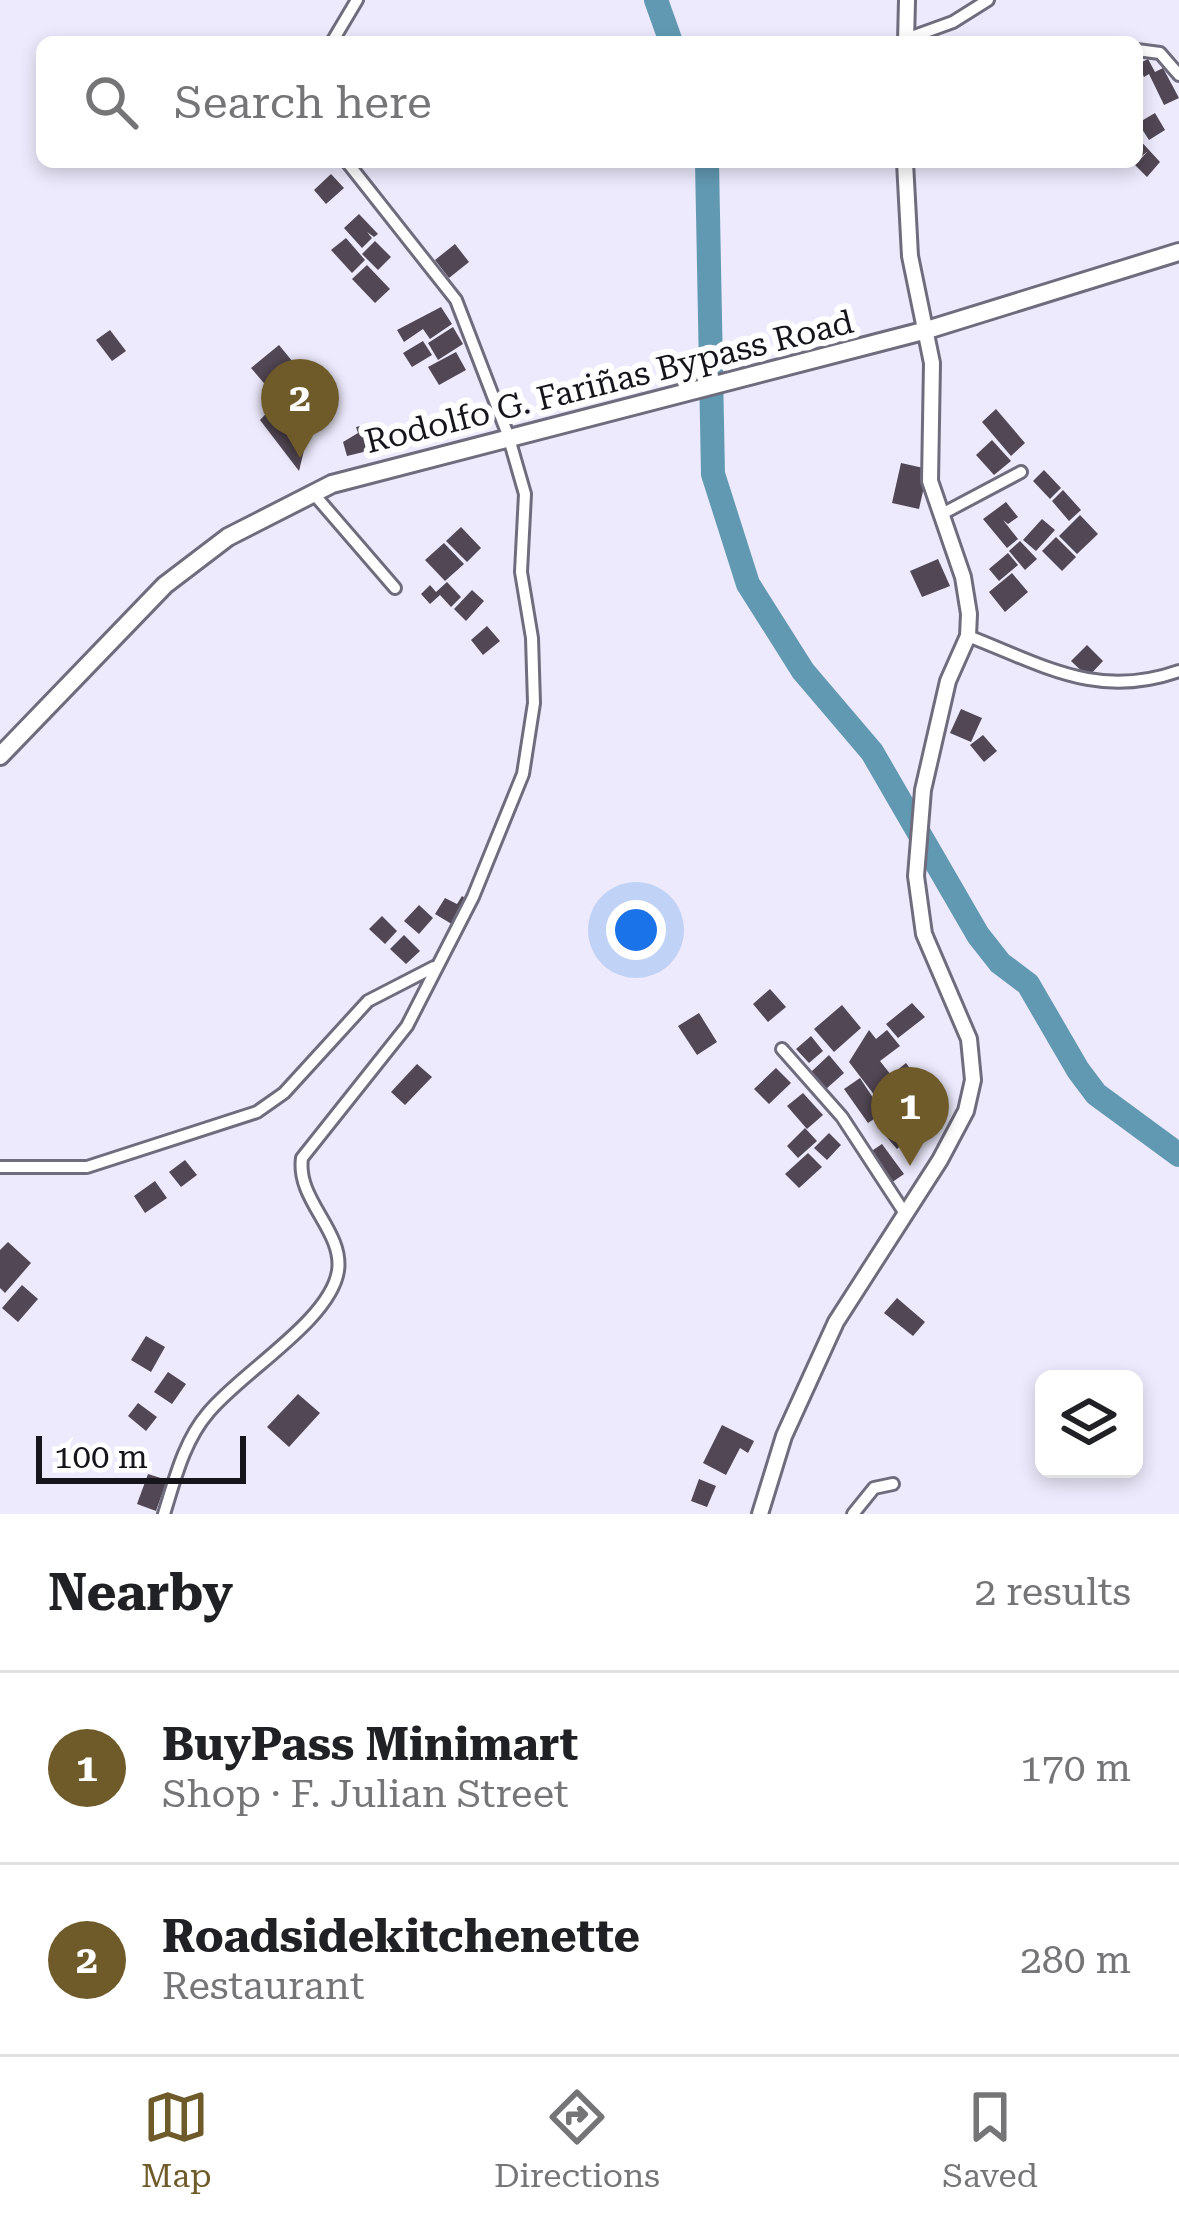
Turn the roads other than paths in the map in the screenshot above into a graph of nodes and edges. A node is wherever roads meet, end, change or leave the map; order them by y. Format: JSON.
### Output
{"nodes":[{"id":1,"x":357,"y":0,"type":"edge"},
{"id":2,"x":907,"y":0,"type":"edge"},
{"id":3,"x":988,"y":0,"type":"edge"},
{"id":4,"x":336,"y":36,"type":"edge"},
{"id":5,"x":906,"y":36,"type":"edge"},
{"id":6,"x":916,"y":36,"type":"edge"},
{"id":7,"x":1143,"y":51,"type":"edge"},
{"id":8,"x":1179,"y":75,"type":"edge"},
{"id":9,"x":352,"y":168,"type":"edge"},
{"id":10,"x":905,"y":168,"type":"edge"},
{"id":11,"x":1179,"y":253,"type":"edge"},
{"id":12,"x":927,"y":330,"type":"junction"},
{"id":13,"x":508,"y":435,"type":"junction"},
{"id":14,"x":1021,"y":472,"type":"dead end"},
{"id":15,"x":313,"y":493,"type":"junction"},
{"id":16,"x":940,"y":515,"type":"junction"},
{"id":17,"x":395,"y":588,"type":"dead end"},
{"id":18,"x":968,"y":636,"type":"junction"},
{"id":19,"x":1179,"y":670,"type":"edge"},
{"id":20,"x":0,"y":756,"type":"edge"},
{"id":21,"x":434,"y":967,"type":"junction"},
{"id":22,"x":782,"y":1049,"type":"dead end"},
{"id":23,"x":0,"y":1167,"type":"edge"},
{"id":24,"x":904,"y":1211,"type":"junction"},
{"id":25,"x":893,"y":1484,"type":"dead end"},
{"id":26,"x":164,"y":1514,"type":"edge"},
{"id":27,"x":760,"y":1514,"type":"edge"},
{"id":28,"x":853,"y":1514,"type":"edge"}],
"edges":[{"from":1,"to":4,"type":"street"},
{"from":2,"to":5,"type":"street"},
{"from":3,"to":6,"type":"street"},
{"from":7,"to":8,"type":"street"},
{"from":9,"to":13,"type":"street"},
{"from":10,"to":12,"type":"street"},
{"from":11,"to":12,"type":"main road","name":"Rodolfo G. Fariñas Bypass Road"},
{"from":12,"to":13,"type":"main road","name":"Rodolfo G. Fariñas Bypass Road"},
{"from":12,"to":16,"type":"street"},
{"from":13,"to":15,"type":"main road","name":"Rodolfo G. Fariñas Bypass Road"},
{"from":13,"to":21,"type":"street"},
{"from":14,"to":16,"type":"street"},
{"from":15,"to":17,"type":"street"},
{"from":15,"to":20,"type":"main road","name":"Rodolfo G. Fariñas Bypass Road"},
{"from":16,"to":18,"type":"street"},
{"from":18,"to":19,"type":"street"},
{"from":18,"to":24,"type":"street"},
{"from":21,"to":23,"type":"street"},
{"from":21,"to":26,"type":"street"},
{"from":22,"to":24,"type":"street"},
{"from":24,"to":27,"type":"street"},
{"from":25,"to":28,"type":"street"}]}
